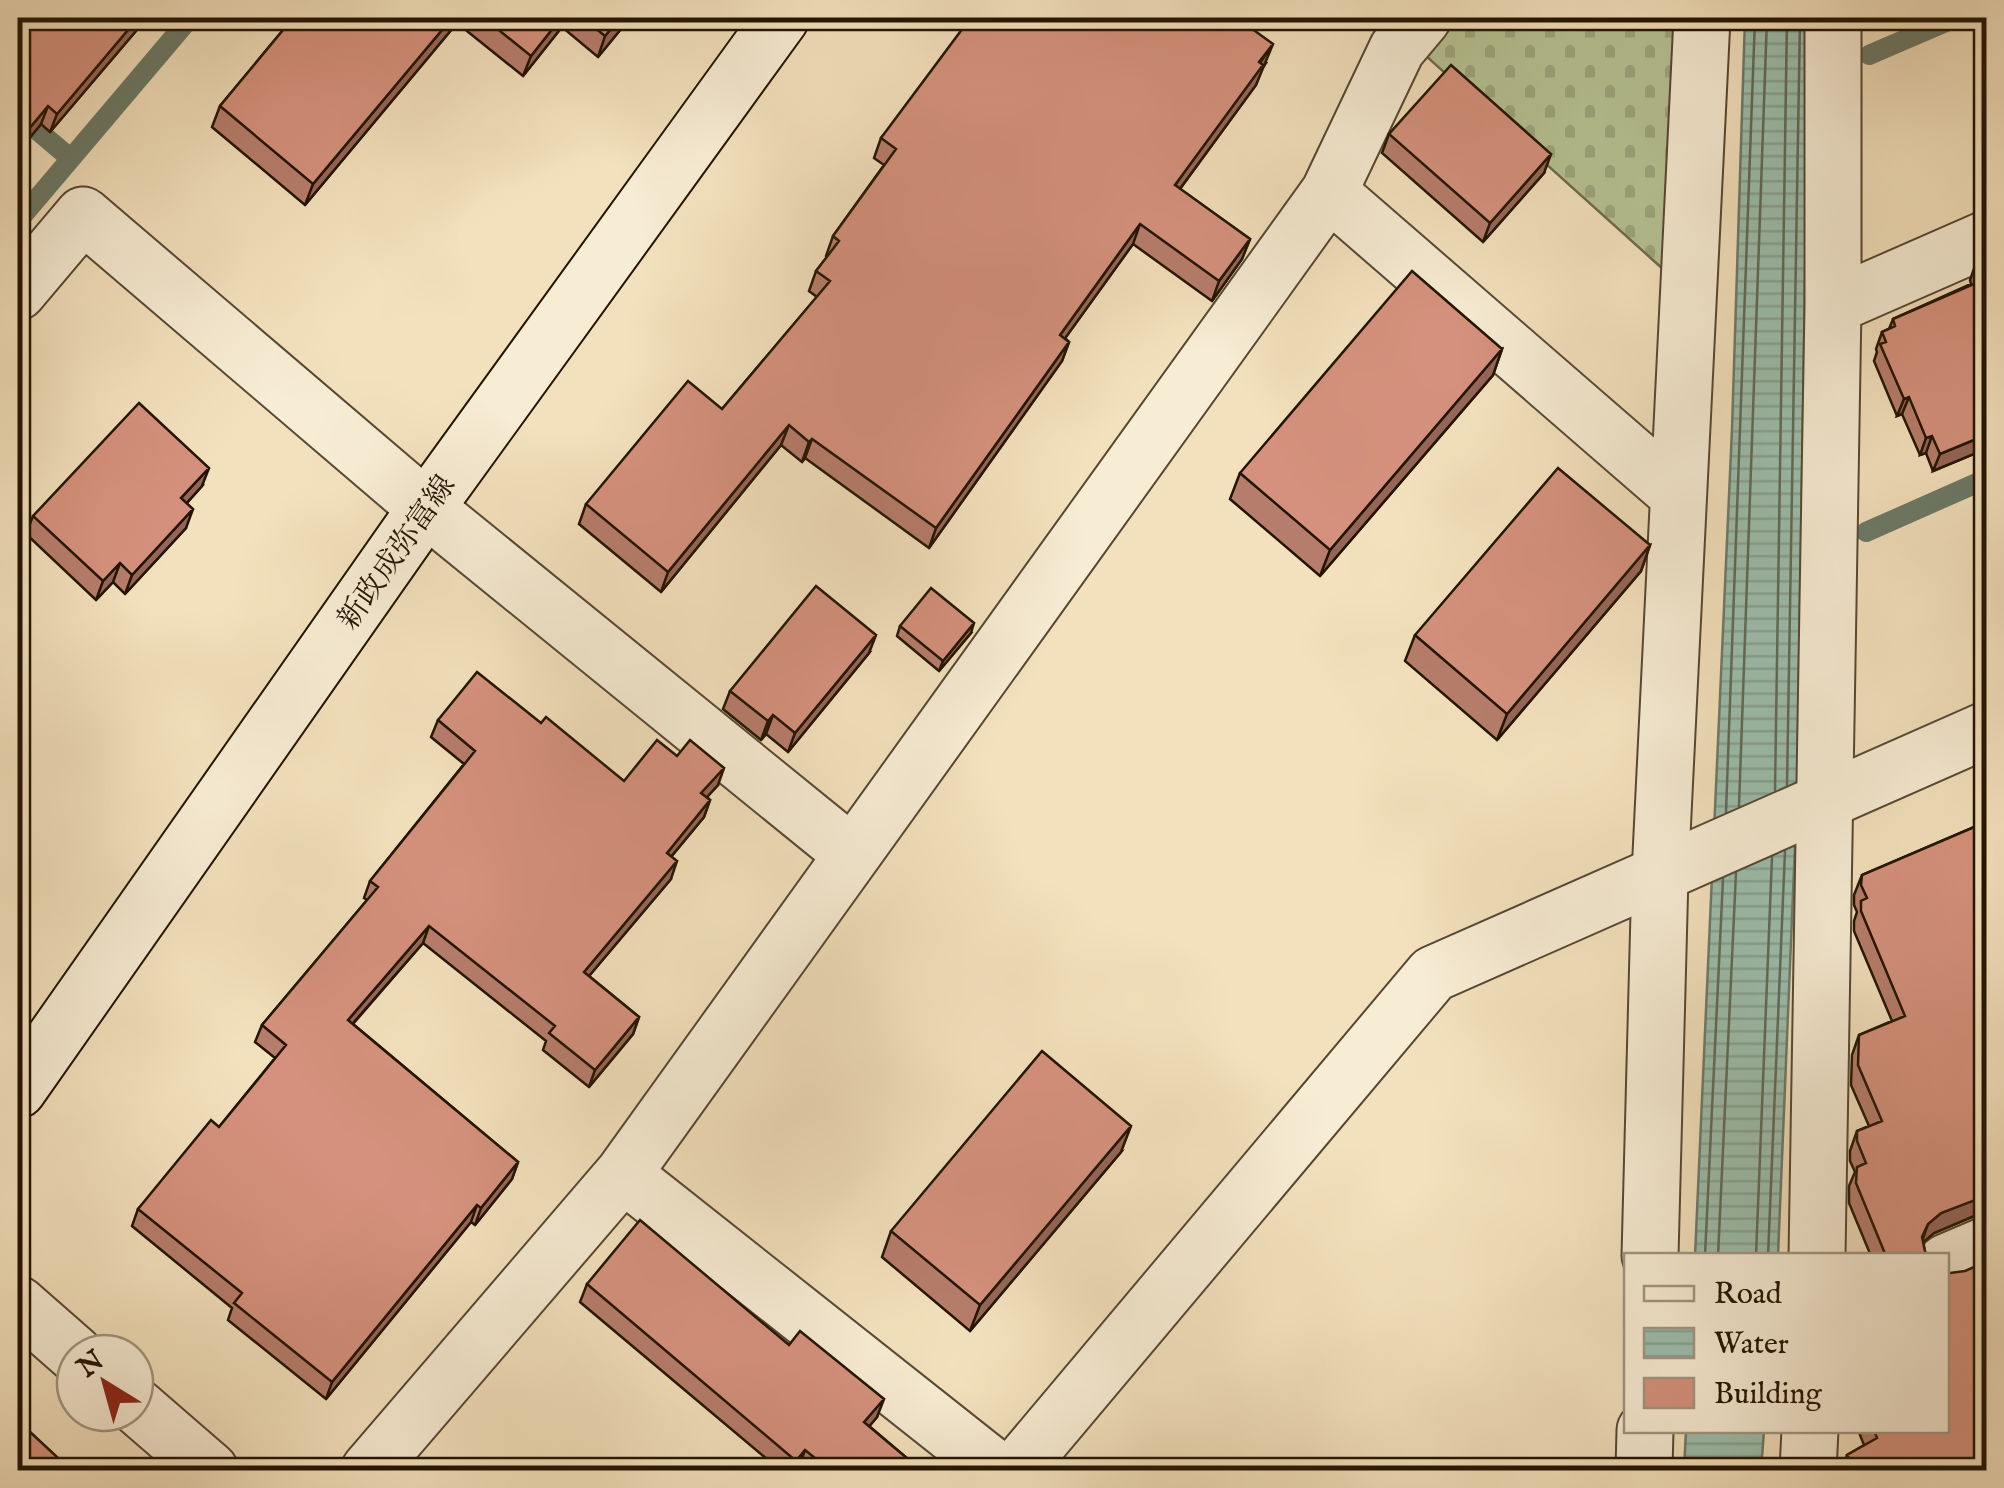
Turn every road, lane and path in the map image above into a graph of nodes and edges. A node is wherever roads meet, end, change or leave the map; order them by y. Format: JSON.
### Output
{"nodes":[{"id":1,"x":780,"y":18,"type":"edge"},
{"id":2,"x":1424,"y":18,"type":"edge"},
{"id":3,"x":1702,"y":18,"type":"edge"},
{"id":4,"x":1833,"y":18,"type":"edge"},
{"id":5,"x":1329,"y":192,"type":"junction"},
{"id":6,"x":1986,"y":239,"type":"edge"},
{"id":7,"x":18,"y":292,"type":"edge"},
{"id":8,"x":1833,"y":306,"type":"junction"},
{"id":9,"x":1677,"y":494,"type":"junction"},
{"id":10,"x":426,"y":508,"type":"junction"},
{"id":11,"x":1986,"y":730,"type":"edge"},
{"id":12,"x":1823,"y":803,"type":"junction"},
{"id":13,"x":852,"y":854,"type":"junction"},
{"id":14,"x":1660,"y":875,"type":"junction"},
{"id":15,"x":18,"y":1090,"type":"edge"},
{"id":16,"x":623,"y":1174,"type":"junction"},
{"id":17,"x":1986,"y":1244,"type":"edge"},
{"id":18,"x":1650,"y":1253,"type":"edge"},
{"id":19,"x":1817,"y":1253,"type":"edge"},
{"id":20,"x":1949,"y":1261,"type":"edge"},
{"id":21,"x":18,"y":1304,"type":"edge"},
{"id":22,"x":55,"y":1336,"type":"edge"},
{"id":23,"x":155,"y":1422,"type":"edge"},
{"id":24,"x":1646,"y":1433,"type":"edge"},
{"id":25,"x":1810,"y":1433,"type":"edge"},
{"id":26,"x":210,"y":1470,"type":"edge"},
{"id":27,"x":368,"y":1470,"type":"edge"},
{"id":28,"x":997,"y":1470,"type":"edge"},
{"id":29,"x":1016,"y":1470,"type":"edge"},
{"id":30,"x":1644,"y":1470,"type":"edge"},
{"id":31,"x":1808,"y":1470,"type":"edge"}],
"edges":[{"from":1,"to":10,"type":"street","name":"新政成弥富線"},
{"from":2,"to":5,"type":"street"},
{"from":3,"to":9,"type":"street"},
{"from":4,"to":8,"type":"street"},
{"from":5,"to":9,"type":"street"},
{"from":5,"to":13,"type":"street"},
{"from":6,"to":8,"type":"street"},
{"from":7,"to":10,"type":"street"},
{"from":8,"to":12,"type":"street"},
{"from":9,"to":14,"type":"street"},
{"from":10,"to":13,"type":"street"},
{"from":10,"to":15,"type":"street","name":"新政成弥富線"},
{"from":11,"to":12,"type":"street"},
{"from":12,"to":14,"type":"street"},
{"from":12,"to":19,"type":"street"},
{"from":13,"to":16,"type":"street"},
{"from":14,"to":18,"type":"street"},
{"from":14,"to":29,"type":"street"},
{"from":16,"to":27,"type":"street"},
{"from":16,"to":28,"type":"street"},
{"from":17,"to":20,"type":"street"},
{"from":21,"to":22,"type":"street"},
{"from":23,"to":26,"type":"street"},
{"from":24,"to":30,"type":"street"},
{"from":25,"to":31,"type":"street"}]}
